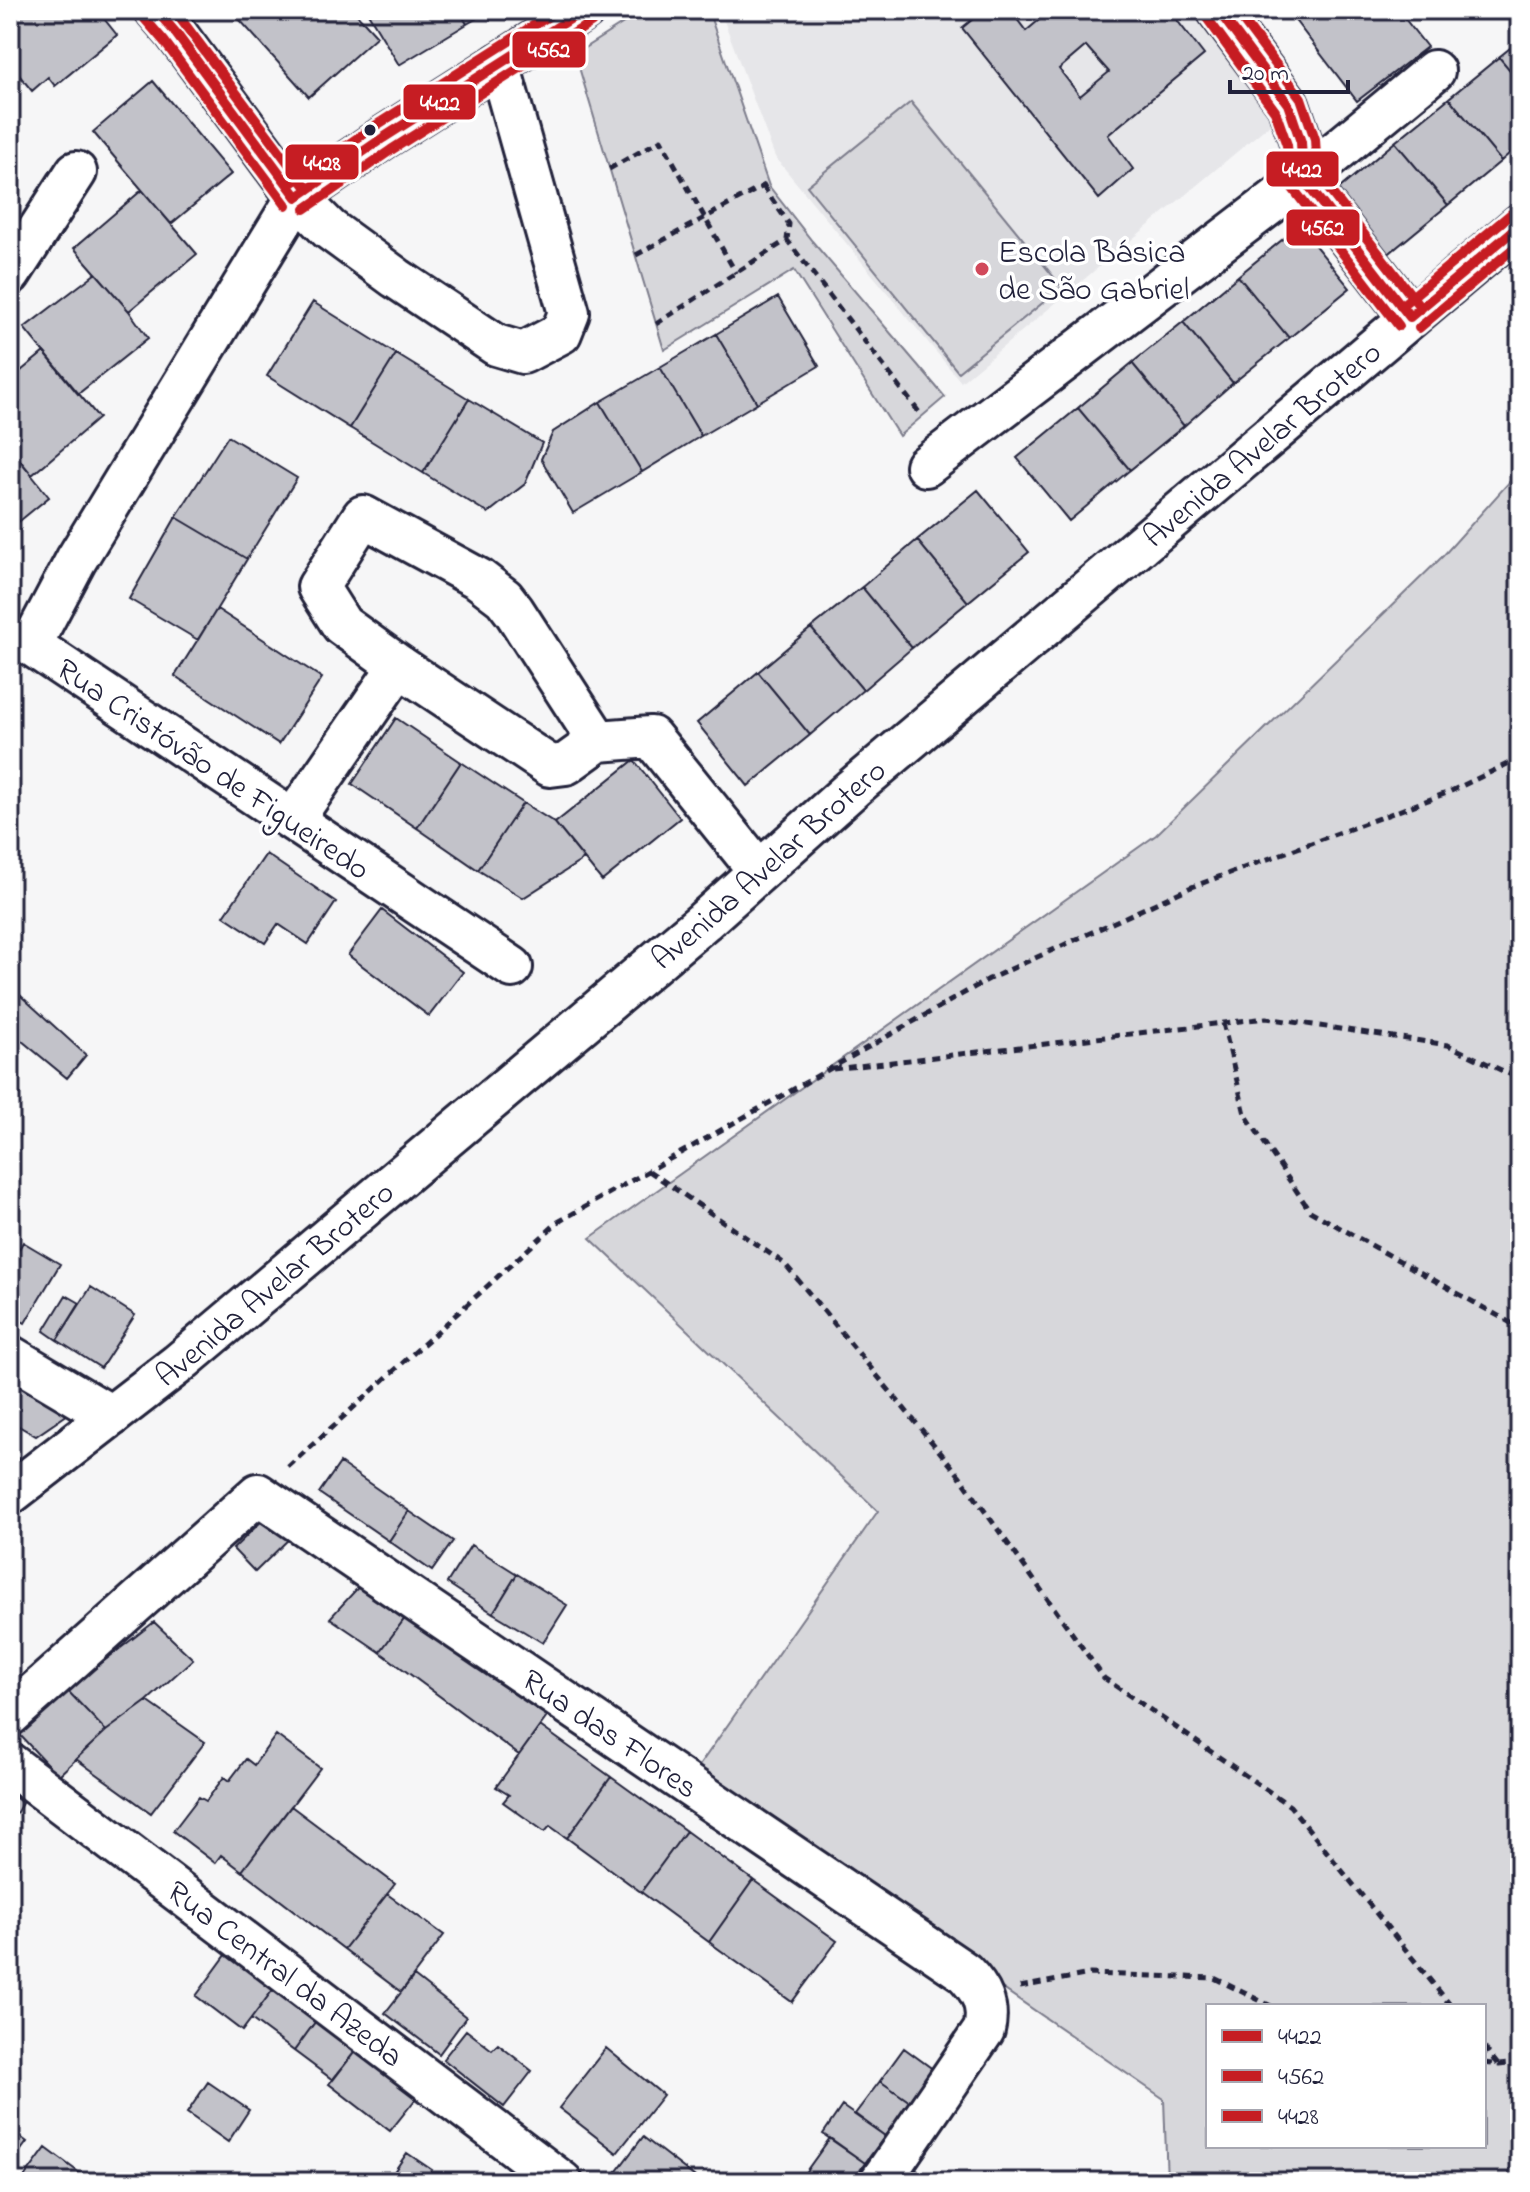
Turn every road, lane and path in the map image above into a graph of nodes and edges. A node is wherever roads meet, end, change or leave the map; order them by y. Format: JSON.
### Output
{"nodes":[{"id":1,"x":584,"y":10,"type":"edge"},
{"id":2,"x":1218,"y":10,"type":"edge"},
{"id":3,"x":176,"y":17,"type":"edge"},
{"id":4,"x":499,"y":64,"type":"junction"},
{"id":5,"x":1434,"y":71,"type":"dead end"},
{"id":6,"x":609,"y":169,"type":"dead end"},
{"id":7,"x":76,"y":172,"type":"dead end"},
{"id":8,"x":1303,"y":179,"type":"junction"},
{"id":9,"x":297,"y":197,"type":"junction"},
{"id":10,"x":704,"y":218,"type":"junction"},
{"id":11,"x":1520,"y":225,"type":"edge"},
{"id":12,"x":787,"y":240,"type":"junction"},
{"id":13,"x":636,"y":255,"type":"dead end"},
{"id":14,"x":736,"y":273,"type":"junction"},
{"id":15,"x":10,"y":274,"type":"edge"},
{"id":16,"x":1410,"y":317,"type":"junction"},
{"id":17,"x":656,"y":324,"type":"dead end"},
{"id":18,"x":922,"y":416,"type":"dead end"},
{"id":19,"x":926,"y":466,"type":"dead end"},
{"id":20,"x":20,"y":637,"type":"edge"},
{"id":21,"x":399,"y":666,"type":"junction"},
{"id":22,"x":598,"y":741,"type":"junction"},
{"id":23,"x":1520,"y":758,"type":"edge"},
{"id":24,"x":293,"y":820,"type":"junction"},
{"id":25,"x":759,"y":871,"type":"junction"},
{"id":26,"x":512,"y":967,"type":"dead end"},
{"id":27,"x":1223,"y":1023,"type":"junction"},
{"id":28,"x":828,"y":1070,"type":"junction"},
{"id":29,"x":1520,"y":1079,"type":"edge"},
{"id":30,"x":649,"y":1171,"type":"junction"},
{"id":31,"x":1520,"y":1328,"type":"edge"},
{"id":32,"x":10,"y":1356,"type":"edge"},
{"id":33,"x":111,"y":1416,"type":"junction"},
{"id":34,"x":10,"y":1494,"type":"edge"},
{"id":35,"x":258,"y":1494,"type":"junction"},
{"id":36,"x":10,"y":1715,"type":"edge"},
{"id":37,"x":10,"y":1764,"type":"edge"},
{"id":38,"x":969,"y":1978,"type":"junction"},
{"id":39,"x":1267,"y":2004,"type":"edge"},
{"id":40,"x":1449,"y":2004,"type":"edge"},
{"id":41,"x":1486,"y":2049,"type":"edge"},
{"id":42,"x":1486,"y":2063,"type":"edge"},
{"id":43,"x":1520,"y":2063,"type":"edge"},
{"id":44,"x":1499,"y":2065,"type":"junction"},
{"id":45,"x":562,"y":2182,"type":"edge"},
{"id":46,"x":880,"y":2182,"type":"edge"}],
"edges":[{"from":1,"to":4,"type":"street"},
{"from":2,"to":8,"type":"street"},
{"from":3,"to":9,"type":"street"},
{"from":4,"to":9,"type":"street"},
{"from":4,"to":9,"type":"street"},
{"from":5,"to":8,"type":"street"},
{"from":6,"to":10,"type":"path"},
{"from":7,"to":15,"type":"street"},
{"from":8,"to":16,"type":"street"},
{"from":8,"to":19,"type":"street"},
{"from":9,"to":20,"type":"street","name":"Rua Cristóvão de Figueiredo"},
{"from":10,"to":12,"type":"path"},
{"from":10,"to":13,"type":"path"},
{"from":10,"to":14,"type":"path"},
{"from":11,"to":16,"type":"street","name":"Avenida Avelar Brotero"},
{"from":12,"to":14,"type":"path"},
{"from":12,"to":18,"type":"path"},
{"from":14,"to":17,"type":"path"},
{"from":16,"to":25,"type":"street","name":"Avenida Avelar Brotero"},
{"from":20,"to":24,"type":"street","name":"Rua Cristóvão de Figueiredo"},
{"from":21,"to":22,"type":"street"},
{"from":21,"to":22,"type":"street"},
{"from":21,"to":24,"type":"street"},
{"from":22,"to":25,"type":"street"},
{"from":23,"to":28,"type":"path"},
{"from":24,"to":26,"type":"street","name":"Rua Cristóvão de Figueiredo"},
{"from":25,"to":33,"type":"street","name":"Avenida Avelar Brotero"},
{"from":27,"to":28,"type":"path"},
{"from":27,"to":29,"type":"path"},
{"from":27,"to":31,"type":"path"},
{"from":28,"to":30,"type":"path"},
{"from":30,"to":35,"type":"path"},
{"from":30,"to":40,"type":"path"},
{"from":32,"to":33,"type":"street"},
{"from":33,"to":34,"type":"street","name":"Avenida Avelar Brotero"},
{"from":35,"to":36,"type":"street"},
{"from":35,"to":38,"type":"street","name":"Rua das Flores"},
{"from":37,"to":45,"type":"street","name":"Rua Central da Azeda"},
{"from":38,"to":39,"type":"path"},
{"from":38,"to":46,"type":"street"},
{"from":41,"to":44,"type":"path"},
{"from":42,"to":44,"type":"path"},
{"from":43,"to":44,"type":"path"}]}
